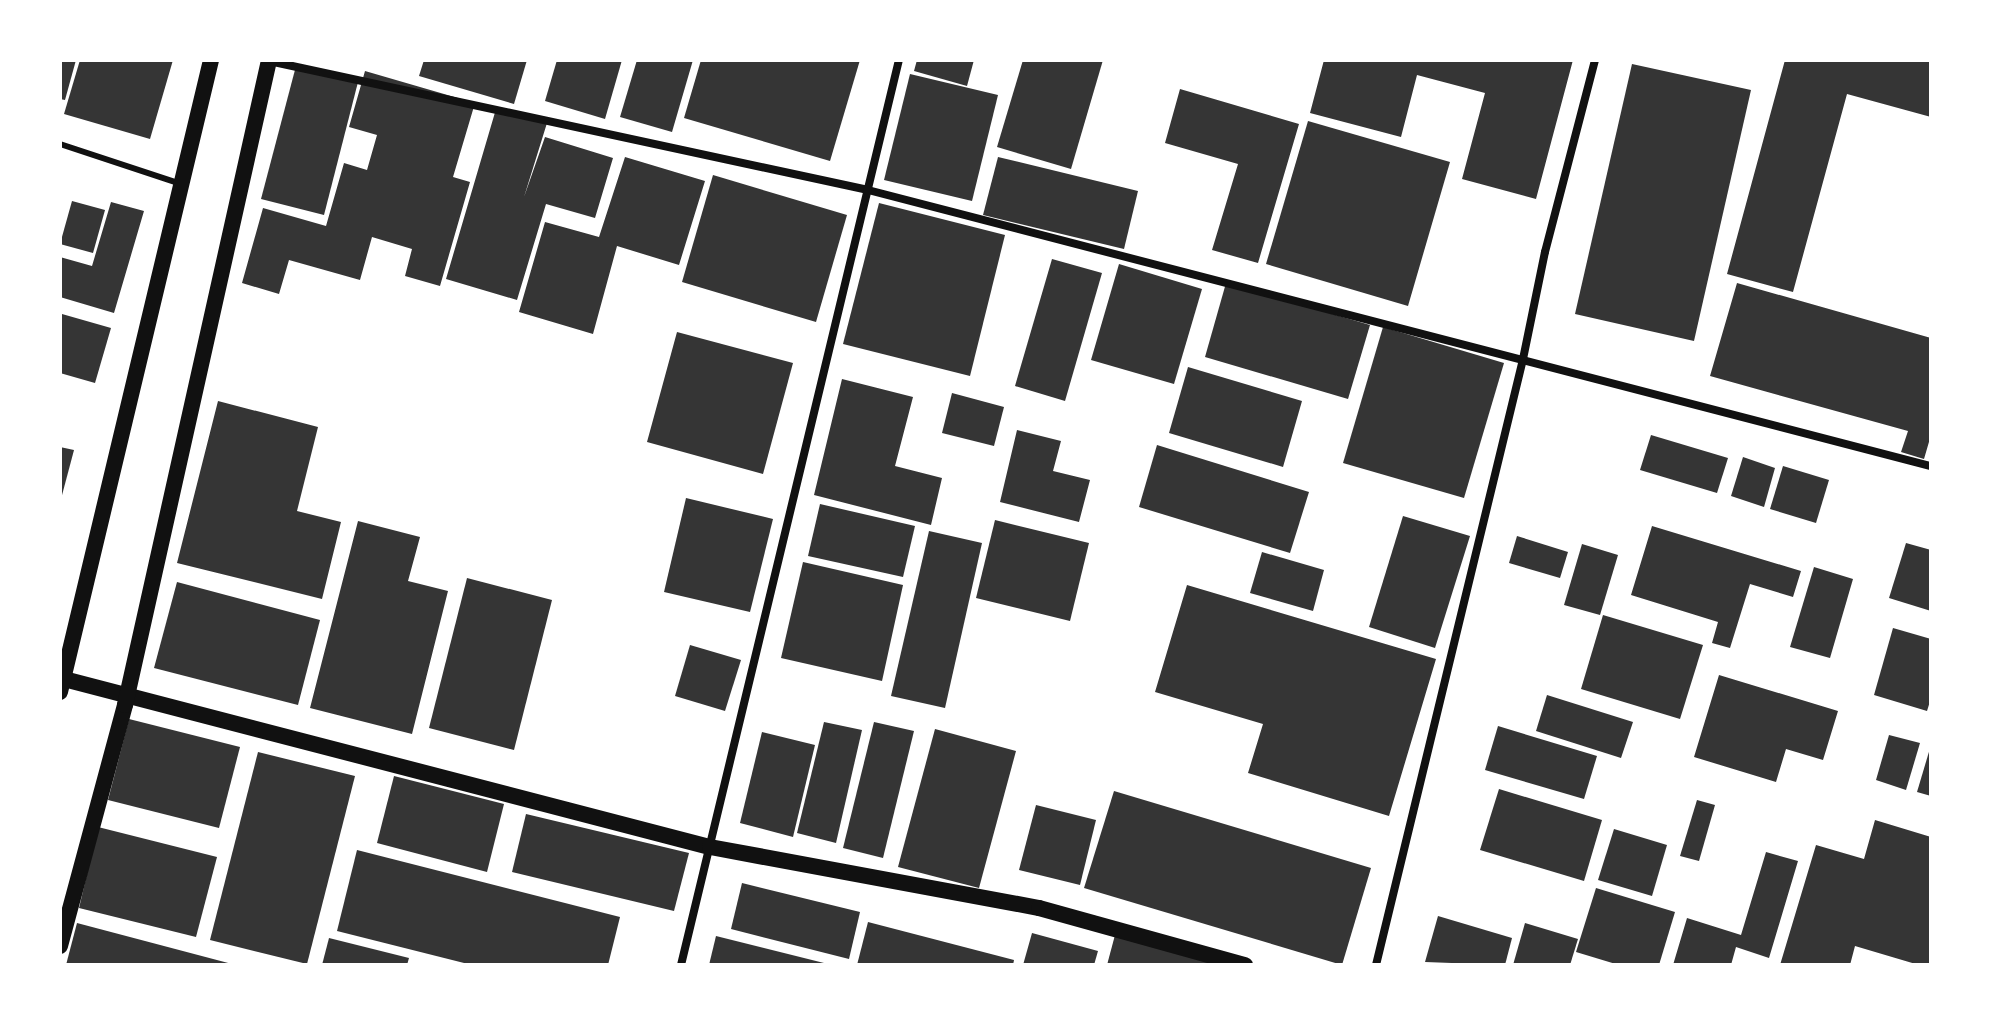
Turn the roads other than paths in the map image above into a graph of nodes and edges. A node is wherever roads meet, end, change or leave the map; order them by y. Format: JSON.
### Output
{"nodes":[{"id":1,"x":211,"y":60,"type":"edge"},
{"id":2,"x":267,"y":60,"type":"edge"},
{"id":3,"x":899,"y":60,"type":"edge"},
{"id":4,"x":1595,"y":60,"type":"edge"},
{"id":5,"x":60,"y":144,"type":"edge"},
{"id":6,"x":182,"y":184,"type":"junction"},
{"id":7,"x":868,"y":190,"type":"junction"},
{"id":8,"x":1523,"y":359,"type":"junction"},
{"id":9,"x":1931,"y":466,"type":"edge"},
{"id":10,"x":61,"y":683,"type":"edge"},
{"id":11,"x":127,"y":696,"type":"junction"},
{"id":12,"x":710,"y":847,"type":"junction"},
{"id":13,"x":60,"y":946,"type":"edge"},
{"id":14,"x":681,"y":965,"type":"edge"},
{"id":15,"x":1245,"y":965,"type":"edge"},
{"id":16,"x":1376,"y":965,"type":"edge"}],
"edges":[{"from":1,"to":6,"type":"main road"},
{"from":2,"to":7,"type":"street"},
{"from":2,"to":11,"type":"main road"},
{"from":3,"to":7,"type":"street"},
{"from":4,"to":8,"type":"street"},
{"from":5,"to":6,"type":"lane"},
{"from":6,"to":10,"type":"main road"},
{"from":7,"to":8,"type":"street"},
{"from":7,"to":12,"type":"street"},
{"from":8,"to":9,"type":"street"},
{"from":8,"to":16,"type":"street"},
{"from":10,"to":11,"type":"main road"},
{"from":11,"to":12,"type":"main road"},
{"from":11,"to":13,"type":"main road"},
{"from":12,"to":14,"type":"street"},
{"from":12,"to":15,"type":"main road"}]}
